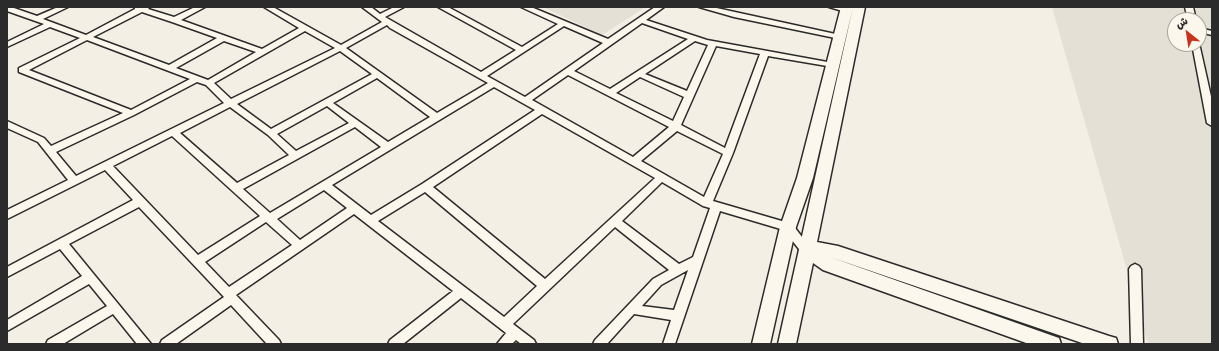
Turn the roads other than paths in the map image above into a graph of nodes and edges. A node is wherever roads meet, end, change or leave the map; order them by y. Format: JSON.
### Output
{"nodes":[{"id":1,"x":64,"y":7,"type":"edge"},
{"id":2,"x":201,"y":7,"type":"edge"},
{"id":3,"x":268,"y":7,"type":"edge"},
{"id":4,"x":366,"y":7,"type":"edge"},
{"id":5,"x":400,"y":7,"type":"edge"},
{"id":6,"x":442,"y":7,"type":"edge"},
{"id":7,"x":525,"y":7,"type":"edge"},
{"id":8,"x":660,"y":7,"type":"edge"},
{"id":9,"x":703,"y":7,"type":"edge"},
{"id":10,"x":7,"y":8,"type":"edge"},
{"id":11,"x":140,"y":8,"type":"edge"},
{"id":12,"x":846,"y":8,"type":"edge"},
{"id":13,"x":37,"y":19,"type":"junction"},
{"id":14,"x":175,"y":20,"type":"junction"},
{"id":15,"x":383,"y":20,"type":"junction"},
{"id":16,"x":642,"y":21,"type":"junction"},
{"id":17,"x":564,"y":23,"type":"junction"},
{"id":18,"x":50,"y":24,"type":"junction"},
{"id":19,"x":304,"y":28,"type":"junction"},
{"id":20,"x":85,"y":37,"type":"junction"},
{"id":21,"x":840,"y":37,"type":"junction"},
{"id":22,"x":223,"y":38,"type":"junction"},
{"id":23,"x":694,"y":38,"type":"junction"},
{"id":24,"x":608,"y":42,"type":"junction"},
{"id":25,"x":712,"y":44,"type":"junction"},
{"id":26,"x":7,"y":45,"type":"edge"},
{"id":27,"x":341,"y":48,"type":"junction"},
{"id":28,"x":522,"y":50,"type":"junction"},
{"id":29,"x":262,"y":52,"type":"junction"},
{"id":30,"x":1198,"y":52,"type":"edge"},
{"id":31,"x":765,"y":53,"type":"junction"},
{"id":32,"x":833,"y":66,"type":"junction"},
{"id":33,"x":170,"y":68,"type":"junction"},
{"id":34,"x":567,"y":70,"type":"junction"},
{"id":35,"x":639,"y":74,"type":"junction"},
{"id":36,"x":377,"y":75,"type":"junction"},
{"id":37,"x":481,"y":76,"type":"junction"},
{"id":38,"x":196,"y":79,"type":"junction"},
{"id":39,"x":209,"y":83,"type":"junction"},
{"id":40,"x":494,"y":83,"type":"junction"},
{"id":41,"x":610,"y":93,"type":"junction"},
{"id":42,"x":690,"y":96,"type":"junction"},
{"id":43,"x":524,"y":101,"type":"junction"},
{"id":44,"x":229,"y":102,"type":"junction"},
{"id":45,"x":328,"y":103,"type":"junction"},
{"id":46,"x":541,"y":110,"type":"junction"},
{"id":47,"x":130,"y":114,"type":"junction"},
{"id":48,"x":437,"y":118,"type":"junction"},
{"id":49,"x":355,"y":123,"type":"junction"},
{"id":50,"x":1212,"y":123,"type":"edge"},
{"id":51,"x":675,"y":127,"type":"junction"},
{"id":52,"x":10,"y":128,"type":"edge"},
{"id":53,"x":172,"y":131,"type":"junction"},
{"id":54,"x":271,"y":133,"type":"junction"},
{"id":55,"x":388,"y":147,"type":"junction"},
{"id":56,"x":49,"y":151,"type":"junction"},
{"id":57,"x":728,"y":153,"type":"junction"},
{"id":58,"x":295,"y":156,"type":"junction"},
{"id":59,"x":634,"y":162,"type":"junction"},
{"id":60,"x":106,"y":165,"type":"junction"},
{"id":61,"x":661,"y":178,"type":"junction"},
{"id":62,"x":74,"y":181,"type":"junction"},
{"id":63,"x":324,"y":185,"type":"junction"},
{"id":64,"x":426,"y":188,"type":"junction"},
{"id":65,"x":235,"y":189,"type":"junction"},
{"id":66,"x":141,"y":201,"type":"junction"},
{"id":67,"x":711,"y":205,"type":"junction"},
{"id":68,"x":354,"y":209,"type":"junction"},
{"id":69,"x":7,"y":215,"type":"edge"},
{"id":70,"x":267,"y":218,"type":"junction"},
{"id":71,"x":370,"y":221,"type":"junction"},
{"id":72,"x":615,"y":221,"type":"junction"},
{"id":73,"x":788,"y":227,"type":"junction"},
{"id":74,"x":62,"y":243,"type":"junction"},
{"id":75,"x":300,"y":246,"type":"junction"},
{"id":76,"x":806,"y":250,"type":"junction"},
{"id":77,"x":697,"y":260,"type":"junction"},
{"id":78,"x":197,"y":261,"type":"junction"},
{"id":79,"x":1135,"y":269,"type":"dead end"},
{"id":80,"x":678,"y":270,"type":"junction"},
{"id":81,"x":7,"y":272,"type":"edge"},
{"id":82,"x":90,"y":277,"type":"junction"},
{"id":83,"x":545,"y":286,"type":"junction"},
{"id":84,"x":460,"y":292,"type":"junction"},
{"id":85,"x":230,"y":296,"type":"junction"},
{"id":86,"x":115,"y":308,"type":"junction"},
{"id":87,"x":632,"y":309,"type":"junction"},
{"id":88,"x":678,"y":316,"type":"junction"},
{"id":89,"x":504,"y":325,"type":"junction"},
{"id":90,"x":7,"y":326,"type":"edge"},
{"id":91,"x":515,"y":333,"type":"junction"},
{"id":92,"x":52,"y":344,"type":"edge"},
{"id":93,"x":145,"y":344,"type":"edge"},
{"id":94,"x":166,"y":344,"type":"edge"},
{"id":95,"x":274,"y":344,"type":"edge"},
{"id":96,"x":394,"y":344,"type":"edge"},
{"id":97,"x":503,"y":344,"type":"edge"},
{"id":98,"x":530,"y":344,"type":"edge"},
{"id":99,"x":599,"y":344,"type":"edge"},
{"id":100,"x":668,"y":344,"type":"edge"},
{"id":101,"x":761,"y":344,"type":"edge"},
{"id":102,"x":787,"y":344,"type":"edge"},
{"id":103,"x":1052,"y":344,"type":"edge"},
{"id":104,"x":1109,"y":344,"type":"edge"},
{"id":105,"x":1137,"y":344,"type":"edge"}],
"edges":[{"from":1,"to":13,"type":"street"},
{"from":2,"to":14,"type":"street"},
{"from":3,"to":19,"type":"street"},
{"from":4,"to":15,"type":"street"},
{"from":5,"to":15,"type":"street"},
{"from":6,"to":28,"type":"street"},
{"from":7,"to":17,"type":"street"},
{"from":8,"to":16,"type":"street"},
{"from":9,"to":21,"type":"street"},
{"from":10,"to":13,"type":"street"},
{"from":11,"to":14,"type":"street"},
{"from":11,"to":20,"type":"street"},
{"from":12,"to":21,"type":"street"},
{"from":12,"to":76,"type":"street"},
{"from":13,"to":18,"type":"street"},
{"from":14,"to":22,"type":"street"},
{"from":15,"to":27,"type":"street"},
{"from":15,"to":37,"type":"street"},
{"from":16,"to":23,"type":"street"},
{"from":16,"to":24,"type":"street"},
{"from":17,"to":24,"type":"street"},
{"from":17,"to":28,"type":"street"},
{"from":18,"to":20,"type":"street"},
{"from":18,"to":26,"type":"street"},
{"from":19,"to":27,"type":"street"},
{"from":19,"to":29,"type":"street"},
{"from":20,"to":33,"type":"street"},
{"from":20,"to":47,"type":"street"},
{"from":21,"to":32,"type":"street"},
{"from":22,"to":29,"type":"street"},
{"from":22,"to":33,"type":"street"},
{"from":23,"to":25,"type":"street"},
{"from":23,"to":35,"type":"street"},
{"from":24,"to":34,"type":"street"},
{"from":25,"to":31,"type":"street"},
{"from":25,"to":42,"type":"street"},
{"from":27,"to":36,"type":"street"},
{"from":27,"to":44,"type":"street"},
{"from":28,"to":37,"type":"street"},
{"from":29,"to":39,"type":"street"},
{"from":30,"to":50,"type":"street"},
{"from":31,"to":32,"type":"street"},
{"from":31,"to":57,"type":"street"},
{"from":32,"to":73,"type":"street"},
{"from":33,"to":38,"type":"street"},
{"from":34,"to":41,"type":"street"},
{"from":34,"to":43,"type":"street"},
{"from":35,"to":41,"type":"street"},
{"from":35,"to":42,"type":"street"},
{"from":36,"to":45,"type":"street"},
{"from":36,"to":48,"type":"street"},
{"from":37,"to":40,"type":"street"},
{"from":38,"to":39,"type":"street"},
{"from":38,"to":47,"type":"street"},
{"from":39,"to":44,"type":"street"},
{"from":40,"to":43,"type":"street"},
{"from":40,"to":48,"type":"street"},
{"from":41,"to":51,"type":"street"},
{"from":42,"to":51,"type":"street"},
{"from":43,"to":46,"type":"street"},
{"from":44,"to":53,"type":"street"},
{"from":44,"to":54,"type":"street"},
{"from":45,"to":49,"type":"street"},
{"from":45,"to":54,"type":"street"},
{"from":46,"to":59,"type":"street"},
{"from":46,"to":64,"type":"street"},
{"from":47,"to":56,"type":"street"},
{"from":48,"to":55,"type":"street"},
{"from":49,"to":55,"type":"street"},
{"from":49,"to":58,"type":"street"},
{"from":51,"to":57,"type":"street"},
{"from":51,"to":59,"type":"street"},
{"from":52,"to":56,"type":"street"},
{"from":53,"to":60,"type":"street"},
{"from":53,"to":65,"type":"street"},
{"from":54,"to":58,"type":"street"},
{"from":55,"to":63,"type":"street"},
{"from":56,"to":62,"type":"street"},
{"from":57,"to":67,"type":"street"},
{"from":58,"to":65,"type":"street"},
{"from":59,"to":61,"type":"street"},
{"from":60,"to":62,"type":"street"},
{"from":60,"to":66,"type":"street"},
{"from":61,"to":67,"type":"street"},
{"from":61,"to":72,"type":"street"},
{"from":62,"to":69,"type":"street"},
{"from":63,"to":68,"type":"street"},
{"from":63,"to":70,"type":"street"},
{"from":64,"to":71,"type":"street"},
{"from":64,"to":83,"type":"street"},
{"from":65,"to":70,"type":"street"},
{"from":66,"to":74,"type":"street"},
{"from":66,"to":78,"type":"street"},
{"from":67,"to":73,"type":"street"},
{"from":67,"to":77,"type":"street"},
{"from":68,"to":71,"type":"street"},
{"from":68,"to":75,"type":"street"},
{"from":70,"to":75,"type":"street"},
{"from":70,"to":78,"type":"street"},
{"from":71,"to":84,"type":"street"},
{"from":72,"to":80,"type":"street"},
{"from":72,"to":83,"type":"street"},
{"from":73,"to":76,"type":"street"},
{"from":73,"to":101,"type":"street"},
{"from":74,"to":81,"type":"street"},
{"from":74,"to":82,"type":"street"},
{"from":75,"to":85,"type":"street"},
{"from":76,"to":102,"type":"street"},
{"from":76,"to":103,"type":"street"},
{"from":76,"to":104,"type":"street"},
{"from":77,"to":80,"type":"street"},
{"from":77,"to":88,"type":"street"},
{"from":78,"to":85,"type":"street"},
{"from":79,"to":105,"type":"street"},
{"from":80,"to":87,"type":"street"},
{"from":82,"to":86,"type":"street"},
{"from":82,"to":90,"type":"street"},
{"from":83,"to":89,"type":"street"},
{"from":84,"to":89,"type":"street"},
{"from":84,"to":96,"type":"street"},
{"from":85,"to":94,"type":"street"},
{"from":85,"to":95,"type":"street"},
{"from":86,"to":92,"type":"street"},
{"from":86,"to":93,"type":"street"},
{"from":87,"to":88,"type":"street"},
{"from":87,"to":99,"type":"street"},
{"from":88,"to":100,"type":"street"},
{"from":89,"to":91,"type":"street"},
{"from":91,"to":97,"type":"street"},
{"from":91,"to":98,"type":"street"}]}
